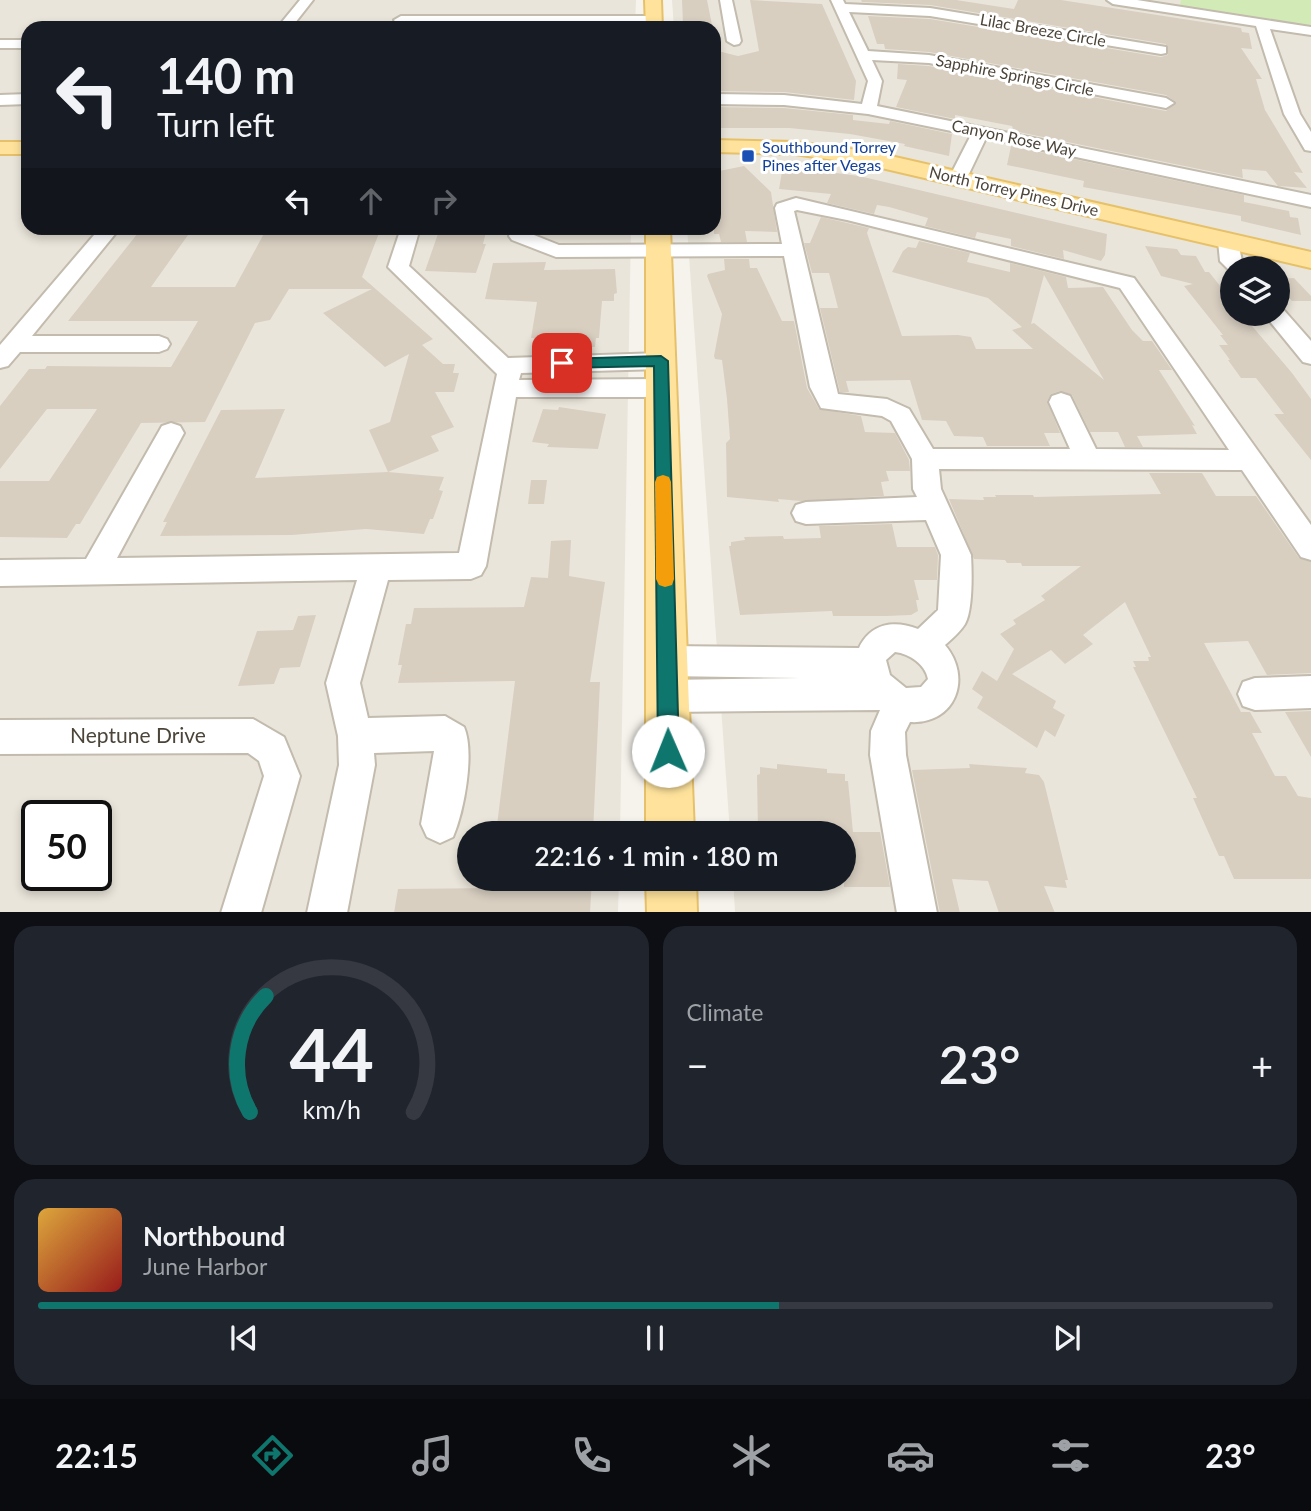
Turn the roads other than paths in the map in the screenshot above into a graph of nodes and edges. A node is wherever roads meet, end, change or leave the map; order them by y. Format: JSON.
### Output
{"nodes":[{"id":1,"x":307,"y":0,"type":"edge"},
{"id":2,"x":653,"y":0,"type":"edge"},
{"id":3,"x":726,"y":0,"type":"edge"},
{"id":4,"x":1119,"y":0,"type":"edge"},
{"id":5,"x":839,"y":4,"type":"edge"},
{"id":6,"x":401,"y":20,"type":"dead end"},
{"id":7,"x":290,"y":21,"type":"edge"},
{"id":8,"x":464,"y":21,"type":"edge"},
{"id":9,"x":654,"y":21,"type":"edge"},
{"id":10,"x":1262,"y":24,"type":"junction"},
{"id":11,"x":1311,"y":31,"type":"edge"},
{"id":12,"x":734,"y":41,"type":"dead end"},
{"id":13,"x":0,"y":44,"type":"edge"},
{"id":14,"x":21,"y":44,"type":"edge"},
{"id":15,"x":1161,"y":50,"type":"dead end"},
{"id":16,"x":863,"y":55,"type":"junction"},
{"id":17,"x":21,"y":99,"type":"edge"},
{"id":18,"x":721,"y":99,"type":"edge"},
{"id":19,"x":0,"y":100,"type":"edge"},
{"id":20,"x":1166,"y":103,"type":"dead end"},
{"id":21,"x":868,"y":109,"type":"junction"},
{"id":22,"x":981,"y":131,"type":"junction"},
{"id":23,"x":721,"y":146,"type":"edge"},
{"id":24,"x":1311,"y":146,"type":"edge"},
{"id":25,"x":0,"y":148,"type":"edge"},
{"id":26,"x":21,"y":148,"type":"edge"},
{"id":27,"x":958,"y":178,"type":"junction"},
{"id":28,"x":1311,"y":201,"type":"edge"},
{"id":29,"x":104,"y":235,"type":"edge"},
{"id":30,"x":408,"y":235,"type":"edge"},
{"id":31,"x":519,"y":235,"type":"edge"},
{"id":32,"x":658,"y":239,"type":"edge"},
{"id":33,"x":1228,"y":241,"type":"junction"},
{"id":34,"x":792,"y":250,"type":"junction"},
{"id":35,"x":1230,"y":256,"type":"edge"},
{"id":36,"x":1311,"y":260,"type":"edge"},
{"id":37,"x":1290,"y":321,"type":"edge"},
{"id":38,"x":1285,"y":326,"type":"edge"},
{"id":39,"x":1311,"y":328,"type":"edge"},
{"id":40,"x":159,"y":344,"type":"dead end"},
{"id":41,"x":7,"y":352,"type":"edge"},
{"id":42,"x":1311,"y":356,"type":"edge"},
{"id":43,"x":599,"y":362,"type":"junction"},
{"id":44,"x":661,"y":374,"type":"junction"},
{"id":45,"x":504,"y":377,"type":"junction"},
{"id":46,"x":598,"y":389,"type":"junction"},
{"id":47,"x":1060,"y":402,"type":"dead end"},
{"id":48,"x":171,"y":433,"type":"dead end"},
{"id":49,"x":925,"y":459,"type":"junction"},
{"id":50,"x":1087,"y":459,"type":"junction"},
{"id":51,"x":1249,"y":460,"type":"junction"},
{"id":52,"x":934,"y":508,"type":"junction"},
{"id":53,"x":806,"y":513,"type":"dead end"},
{"id":54,"x":1311,"y":548,"type":"edge"},
{"id":55,"x":376,"y":568,"type":"junction"},
{"id":56,"x":94,"y":572,"type":"junction"},
{"id":57,"x":0,"y":573,"type":"edge"},
{"id":58,"x":924,"y":645,"type":"junction"},
{"id":59,"x":802,"y":662,"type":"junction"},
{"id":60,"x":870,"y":664,"type":"junction"},
{"id":61,"x":667,"y":678,"type":"junction"},
{"id":62,"x":1311,"y":692,"type":"edge"},
{"id":63,"x":1255,"y":694,"type":"dead end"},
{"id":64,"x":806,"y":695,"type":"junction"},
{"id":65,"x":893,"y":699,"type":"junction"},
{"id":66,"x":355,"y":736,"type":"junction"},
{"id":67,"x":0,"y":737,"type":"edge"},
{"id":68,"x":272,"y":749,"type":"joint"},
{"id":69,"x":670,"y":821,"type":"edge"},
{"id":70,"x":440,"y":824,"type":"dead end"},
{"id":71,"x":671,"y":891,"type":"edge"},
{"id":72,"x":241,"y":912,"type":"edge"},
{"id":73,"x":327,"y":912,"type":"edge"},
{"id":74,"x":672,"y":912,"type":"edge"},
{"id":75,"x":917,"y":912,"type":"edge"}],
"edges":[{"from":1,"to":7,"type":"street"},
{"from":2,"to":9,"type":"main road"},
{"from":3,"to":12,"type":"street"},
{"from":4,"to":10,"type":"street"},
{"from":5,"to":15,"type":"street","name":"Lilac Breeze Circle"},
{"from":5,"to":16,"type":"street"},
{"from":6,"to":8,"type":"street"},
{"from":10,"to":11,"type":"street"},
{"from":10,"to":24,"type":"street"},
{"from":13,"to":14,"type":"street"},
{"from":16,"to":20,"type":"street","name":"Sapphire Springs Circle"},
{"from":16,"to":21,"type":"street"},
{"from":17,"to":19,"type":"street"},
{"from":18,"to":21,"type":"street","name":"Canyon Rose Way"},
{"from":21,"to":22,"type":"street","name":"Canyon Rose Way"},
{"from":22,"to":27,"type":"street"},
{"from":22,"to":28,"type":"street","name":"Canyon Rose Way"},
{"from":23,"to":27,"type":"main road","name":"North Torrey Pines Drive"},
{"from":25,"to":26,"type":"main road"},
{"from":27,"to":33,"type":"main road","name":"North Torrey Pines Drive"},
{"from":29,"to":41,"type":"street"},
{"from":30,"to":45,"type":"street"},
{"from":31,"to":32,"type":"street"},
{"from":32,"to":34,"type":"street"},
{"from":32,"to":44,"type":"main road"},
{"from":33,"to":35,"type":"street"},
{"from":33,"to":36,"type":"main road","name":"North Torrey Pines Drive"},
{"from":34,"to":49,"type":"street"},
{"from":34,"to":51,"type":"street"},
{"from":37,"to":39,"type":"street"},
{"from":38,"to":42,"type":"street"},
{"from":40,"to":41,"type":"street"},
{"from":43,"to":44,"type":"street"},
{"from":43,"to":45,"type":"street"},
{"from":43,"to":46,"type":"street"},
{"from":44,"to":46,"type":"street"},
{"from":44,"to":61,"type":"main road"},
{"from":45,"to":46,"type":"street"},
{"from":45,"to":55,"type":"street"},
{"from":47,"to":50,"type":"street"},
{"from":48,"to":56,"type":"street"},
{"from":49,"to":50,"type":"street"},
{"from":49,"to":52,"type":"street"},
{"from":50,"to":51,"type":"street"},
{"from":51,"to":54,"type":"street"},
{"from":52,"to":53,"type":"street"},
{"from":52,"to":58,"type":"street"},
{"from":55,"to":56,"type":"street"},
{"from":55,"to":66,"type":"street"},
{"from":56,"to":57,"type":"street"},
{"from":58,"to":60,"type":"street"},
{"from":58,"to":65,"type":"street"},
{"from":59,"to":60,"type":"street"},
{"from":59,"to":61,"type":"street"},
{"from":59,"to":64,"type":"street"},
{"from":60,"to":65,"type":"street"},
{"from":61,"to":64,"type":"street"},
{"from":61,"to":69,"type":"main road"},
{"from":62,"to":63,"type":"street"},
{"from":64,"to":65,"type":"street"},
{"from":65,"to":75,"type":"street"},
{"from":66,"to":70,"type":"street"},
{"from":66,"to":73,"type":"street"},
{"from":67,"to":68,"type":"street","name":"Neptune Drive"},
{"from":68,"to":72,"type":"street"},
{"from":71,"to":74,"type":"main road"}]}
